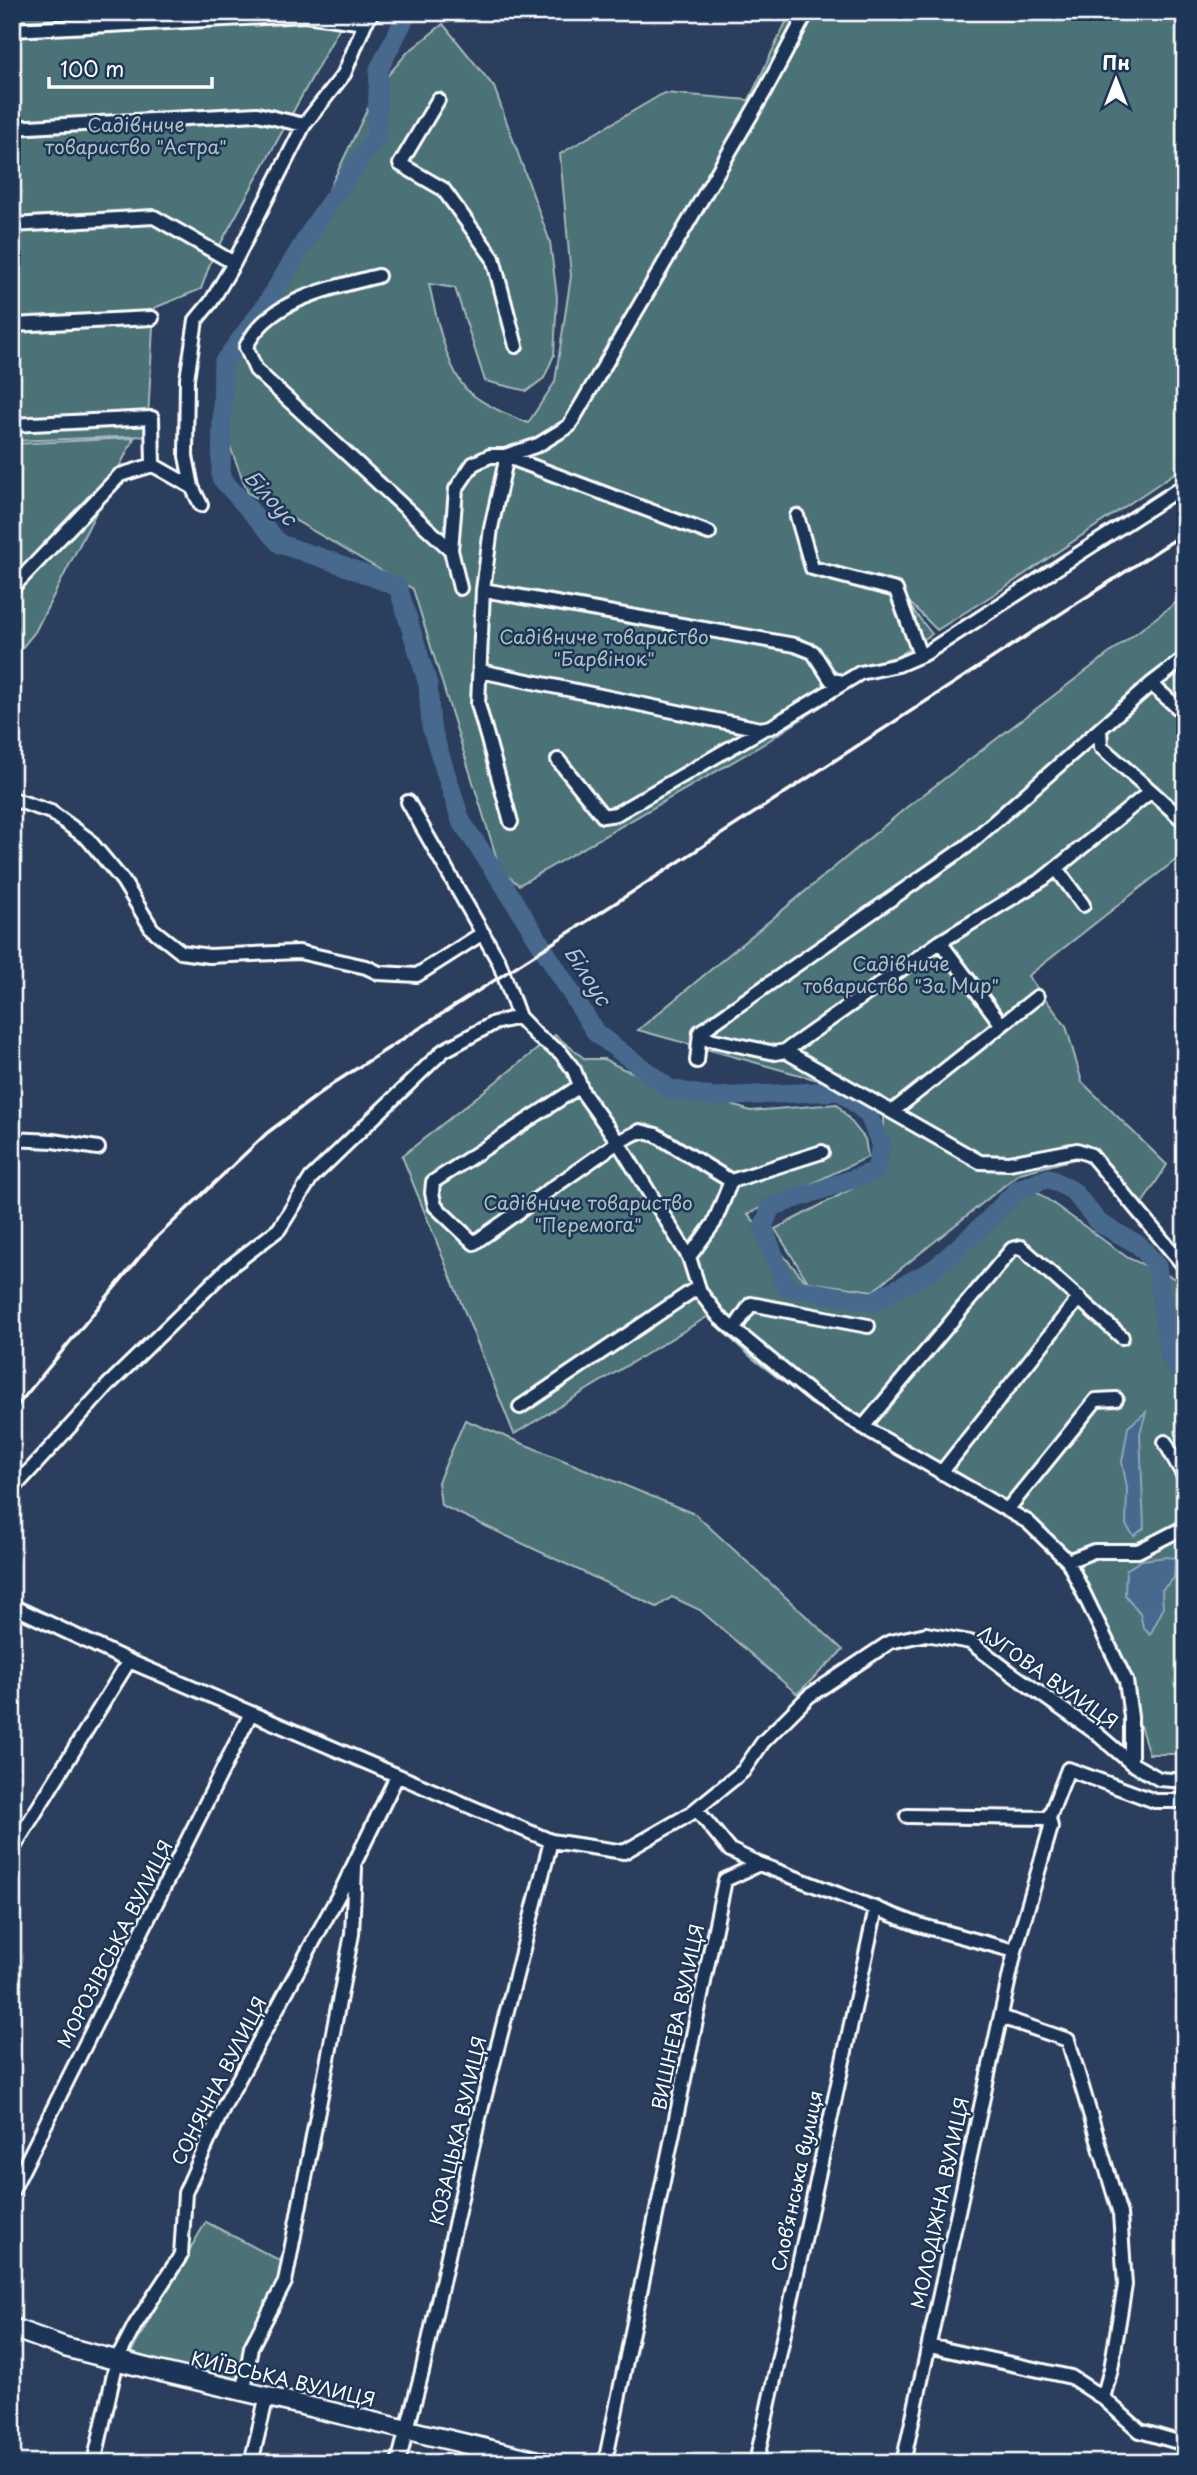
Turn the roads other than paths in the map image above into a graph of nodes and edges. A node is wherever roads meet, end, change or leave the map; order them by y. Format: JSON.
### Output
{"nodes":[{"id":1,"x":807,"y":12,"type":"edge"},
{"id":2,"x":369,"y":18,"type":"edge"},
{"id":3,"x":12,"y":30,"type":"edge"},
{"id":4,"x":438,"y":100,"type":"dead end"},
{"id":5,"x":303,"y":125,"type":"junction"},
{"id":6,"x":12,"y":128,"type":"edge"},
{"id":7,"x":12,"y":225,"type":"edge"},
{"id":8,"x":234,"y":263,"type":"junction"},
{"id":9,"x":378,"y":276,"type":"dead end"},
{"id":10,"x":152,"y":318,"type":"dead end"},
{"id":11,"x":12,"y":324,"type":"edge"},
{"id":12,"x":516,"y":346,"type":"dead end"},
{"id":13,"x":12,"y":425,"type":"edge"},
{"id":14,"x":505,"y":456,"type":"junction"},
{"id":15,"x":153,"y":466,"type":"junction"},
{"id":16,"x":1185,"y":485,"type":"edge"},
{"id":17,"x":192,"y":487,"type":"junction"},
{"id":18,"x":201,"y":505,"type":"dead end"},
{"id":19,"x":797,"y":516,"type":"dead end"},
{"id":20,"x":709,"y":533,"type":"dead end"},
{"id":21,"x":451,"y":550,"type":"junction"},
{"id":22,"x":12,"y":588,"type":"edge"},
{"id":23,"x":460,"y":588,"type":"dead end"},
{"id":24,"x":483,"y":590,"type":"junction"},
{"id":25,"x":920,"y":655,"type":"junction"},
{"id":26,"x":1185,"y":658,"type":"edge"},
{"id":27,"x":480,"y":671,"type":"junction"},
{"id":28,"x":843,"y":682,"type":"junction"},
{"id":29,"x":1152,"y":684,"type":"junction"},
{"id":30,"x":1185,"y":714,"type":"edge"},
{"id":31,"x":764,"y":729,"type":"junction"},
{"id":32,"x":1100,"y":729,"type":"junction"},
{"id":33,"x":558,"y":760,"type":"dead end"},
{"id":34,"x":1151,"y":791,"type":"junction"},
{"id":35,"x":12,"y":799,"type":"edge"},
{"id":36,"x":408,"y":802,"type":"dead end"},
{"id":37,"x":510,"y":822,"type":"dead end"},
{"id":38,"x":1185,"y":822,"type":"edge"},
{"id":39,"x":1056,"y":868,"type":"junction"},
{"id":40,"x":1083,"y":905,"type":"dead end"},
{"id":41,"x":484,"y":933,"type":"junction"},
{"id":42,"x":940,"y":942,"type":"junction"},
{"id":43,"x":1037,"y":997,"type":"dead end"},
{"id":44,"x":519,"y":1017,"type":"junction"},
{"id":45,"x":1002,"y":1025,"type":"junction"},
{"id":46,"x":700,"y":1037,"type":"junction"},
{"id":47,"x":785,"y":1051,"type":"junction"},
{"id":48,"x":697,"y":1062,"type":"dead end"},
{"id":49,"x":580,"y":1086,"type":"junction"},
{"id":50,"x":893,"y":1111,"type":"junction"},
{"id":51,"x":12,"y":1139,"type":"edge"},
{"id":52,"x":618,"y":1142,"type":"junction"},
{"id":53,"x":98,"y":1148,"type":"dead end"},
{"id":54,"x":822,"y":1152,"type":"dead end"},
{"id":55,"x":731,"y":1181,"type":"junction"},
{"id":56,"x":689,"y":1257,"type":"junction"},
{"id":57,"x":1185,"y":1267,"type":"edge"},
{"id":58,"x":698,"y":1287,"type":"junction"},
{"id":59,"x":1079,"y":1298,"type":"junction"},
{"id":60,"x":869,"y":1326,"type":"dead end"},
{"id":61,"x":734,"y":1329,"type":"junction"},
{"id":62,"x":1122,"y":1337,"type":"dead end"},
{"id":63,"x":1116,"y":1399,"type":"dead end"},
{"id":64,"x":520,"y":1407,"type":"dead end"},
{"id":65,"x":863,"y":1427,"type":"junction"},
{"id":66,"x":1165,"y":1442,"type":"dead end"},
{"id":67,"x":941,"y":1473,"type":"junction"},
{"id":68,"x":1185,"y":1478,"type":"edge"},
{"id":69,"x":12,"y":1490,"type":"edge"},
{"id":70,"x":1007,"y":1510,"type":"junction"},
{"id":71,"x":1185,"y":1527,"type":"edge"},
{"id":72,"x":1068,"y":1561,"type":"junction"},
{"id":73,"x":12,"y":1606,"type":"edge"},
{"id":74,"x":129,"y":1661,"type":"junction"},
{"id":75,"x":251,"y":1713,"type":"junction"},
{"id":76,"x":1131,"y":1763,"type":"junction"},
{"id":77,"x":397,"y":1776,"type":"junction"},
{"id":78,"x":1185,"y":1781,"type":"edge"},
{"id":79,"x":1185,"y":1801,"type":"edge"},
{"id":80,"x":696,"y":1809,"type":"junction"},
{"id":81,"x":907,"y":1816,"type":"dead end"},
{"id":82,"x":1049,"y":1818,"type":"junction"},
{"id":83,"x":551,"y":1842,"type":"junction"},
{"id":84,"x":12,"y":1850,"type":"edge"},
{"id":85,"x":356,"y":1860,"type":"junction"},
{"id":86,"x":759,"y":1864,"type":"junction"},
{"id":87,"x":876,"y":1908,"type":"junction"},
{"id":88,"x":1015,"y":1951,"type":"junction"},
{"id":89,"x":1001,"y":2017,"type":"junction"},
{"id":90,"x":12,"y":2191,"type":"edge"},
{"id":91,"x":12,"y":2328,"type":"edge"},
{"id":92,"x":929,"y":2346,"type":"junction"},
{"id":93,"x":117,"y":2360,"type":"junction"},
{"id":94,"x":244,"y":2391,"type":"junction"},
{"id":95,"x":267,"y":2396,"type":"junction"},
{"id":96,"x":1103,"y":2398,"type":"junction"},
{"id":97,"x":405,"y":2429,"type":"junction"},
{"id":98,"x":1185,"y":2444,"type":"edge"},
{"id":99,"x":93,"y":2463,"type":"edge"},
{"id":100,"x":251,"y":2463,"type":"edge"},
{"id":101,"x":398,"y":2463,"type":"edge"},
{"id":102,"x":547,"y":2463,"type":"edge"},
{"id":103,"x":606,"y":2463,"type":"edge"},
{"id":104,"x":756,"y":2463,"type":"edge"},
{"id":105,"x":904,"y":2463,"type":"edge"}],
"edges":[{"from":1,"to":14,"type":"street"},
{"from":2,"to":3,"type":"street"},
{"from":2,"to":5,"type":"street"},
{"from":4,"to":12,"type":"street"},
{"from":5,"to":6,"type":"street"},
{"from":5,"to":8,"type":"street"},
{"from":7,"to":8,"type":"street"},
{"from":8,"to":17,"type":"street"},
{"from":9,"to":21,"type":"street"},
{"from":10,"to":11,"type":"street"},
{"from":13,"to":15,"type":"street"},
{"from":14,"to":20,"type":"street"},
{"from":14,"to":21,"type":"street"},
{"from":14,"to":24,"type":"street"},
{"from":15,"to":17,"type":"street"},
{"from":15,"to":22,"type":"street"},
{"from":16,"to":25,"type":"street"},
{"from":17,"to":18,"type":"street"},
{"from":19,"to":25,"type":"street"},
{"from":21,"to":23,"type":"street"},
{"from":24,"to":27,"type":"street"},
{"from":24,"to":28,"type":"street"},
{"from":25,"to":28,"type":"street"},
{"from":26,"to":29,"type":"street"},
{"from":27,"to":31,"type":"street"},
{"from":27,"to":37,"type":"street"},
{"from":28,"to":31,"type":"street"},
{"from":29,"to":30,"type":"street"},
{"from":29,"to":32,"type":"street"},
{"from":31,"to":33,"type":"street"},
{"from":32,"to":34,"type":"street"},
{"from":32,"to":46,"type":"street"},
{"from":34,"to":38,"type":"street"},
{"from":34,"to":39,"type":"street"},
{"from":35,"to":41,"type":"street"},
{"from":36,"to":41,"type":"street"},
{"from":39,"to":40,"type":"street"},
{"from":39,"to":42,"type":"street"},
{"from":41,"to":44,"type":"street"},
{"from":42,"to":45,"type":"street"},
{"from":42,"to":47,"type":"street"},
{"from":43,"to":45,"type":"street"},
{"from":44,"to":49,"type":"street"},
{"from":44,"to":69,"type":"street"},
{"from":45,"to":50,"type":"street"},
{"from":46,"to":47,"type":"street"},
{"from":46,"to":48,"type":"street"},
{"from":47,"to":50,"type":"street"},
{"from":49,"to":52,"type":"street"},
{"from":49,"to":52,"type":"street"},
{"from":50,"to":57,"type":"street"},
{"from":51,"to":53,"type":"street"},
{"from":52,"to":55,"type":"street"},
{"from":52,"to":56,"type":"street"},
{"from":54,"to":55,"type":"street"},
{"from":55,"to":56,"type":"street"},
{"from":56,"to":58,"type":"street"},
{"from":58,"to":61,"type":"street"},
{"from":58,"to":64,"type":"street"},
{"from":59,"to":62,"type":"street"},
{"from":59,"to":65,"type":"street"},
{"from":59,"to":67,"type":"street"},
{"from":60,"to":61,"type":"street"},
{"from":61,"to":65,"type":"street"},
{"from":63,"to":70,"type":"street"},
{"from":65,"to":67,"type":"street"},
{"from":66,"to":68,"type":"street"},
{"from":67,"to":70,"type":"street"},
{"from":70,"to":72,"type":"street"},
{"from":71,"to":72,"type":"street"},
{"from":72,"to":76,"type":"street"},
{"from":73,"to":74,"type":"street","name":"ЛУГОВА ВУЛИЦЯ"},
{"from":74,"to":75,"type":"street","name":"ЛУГОВА ВУЛИЦЯ"},
{"from":74,"to":84,"type":"street"},
{"from":75,"to":77,"type":"street","name":"ЛУГОВА ВУЛИЦЯ"},
{"from":75,"to":90,"type":"street","name":"МОРОЗІВСЬКА ВУЛИЦЯ"},
{"from":76,"to":78,"type":"street","name":"ЛУГОВА ВУЛИЦЯ"},
{"from":76,"to":80,"type":"street","name":"ЛУГОВА ВУЛИЦЯ"},
{"from":77,"to":83,"type":"street","name":"ЛУГОВА ВУЛИЦЯ"},
{"from":77,"to":85,"type":"street","name":"СОНЯЧНА ВУЛИЦЯ"},
{"from":79,"to":82,"type":"street","name":"МОЛОДІЖНА ВУЛИЦЯ"},
{"from":80,"to":83,"type":"street","name":"ЛУГОВА ВУЛИЦЯ"},
{"from":80,"to":86,"type":"street"},
{"from":81,"to":82,"type":"street"},
{"from":82,"to":88,"type":"street","name":"МОЛОДІЖНА ВУЛИЦЯ"},
{"from":83,"to":97,"type":"street","name":"КОЗАЦЬКА ВУЛИЦЯ"},
{"from":85,"to":93,"type":"street","name":"СОНЯЧНА ВУЛИЦЯ"},
{"from":85,"to":94,"type":"street","name":"СОНЯЧНА ВУЛИЦЯ"},
{"from":86,"to":87,"type":"street"},
{"from":86,"to":103,"type":"street","name":"ВИШНЕВА ВУЛИЦЯ"},
{"from":87,"to":88,"type":"street"},
{"from":87,"to":104,"type":"street","name":"Словʼянська вулиця"},
{"from":88,"to":89,"type":"street","name":"МОЛОДІЖНА ВУЛИЦЯ"},
{"from":89,"to":92,"type":"street","name":"МОЛОДІЖНА ВУЛИЦЯ"},
{"from":89,"to":96,"type":"street"},
{"from":91,"to":93,"type":"main road","name":"КИЇВСЬКА ВУЛИЦЯ"},
{"from":92,"to":96,"type":"street"},
{"from":92,"to":105,"type":"street","name":"МОЛОДІЖНА ВУЛИЦЯ"},
{"from":93,"to":94,"type":"main road","name":"КИЇВСЬКА ВУЛИЦЯ"},
{"from":93,"to":99,"type":"street","name":"СОНЯЧНА ВУЛИЦЯ"},
{"from":94,"to":95,"type":"main road","name":"КИЇВСЬКА ВУЛИЦЯ"},
{"from":95,"to":97,"type":"main road","name":"КИЇВСЬКА ВУЛИЦЯ"},
{"from":95,"to":100,"type":"street"},
{"from":96,"to":98,"type":"street"},
{"from":97,"to":101,"type":"street","name":"КОЗАЦЬКА ВУЛИЦЯ"},
{"from":97,"to":102,"type":"main road","name":"КИЇВСЬКА ВУЛИЦЯ"}]}
